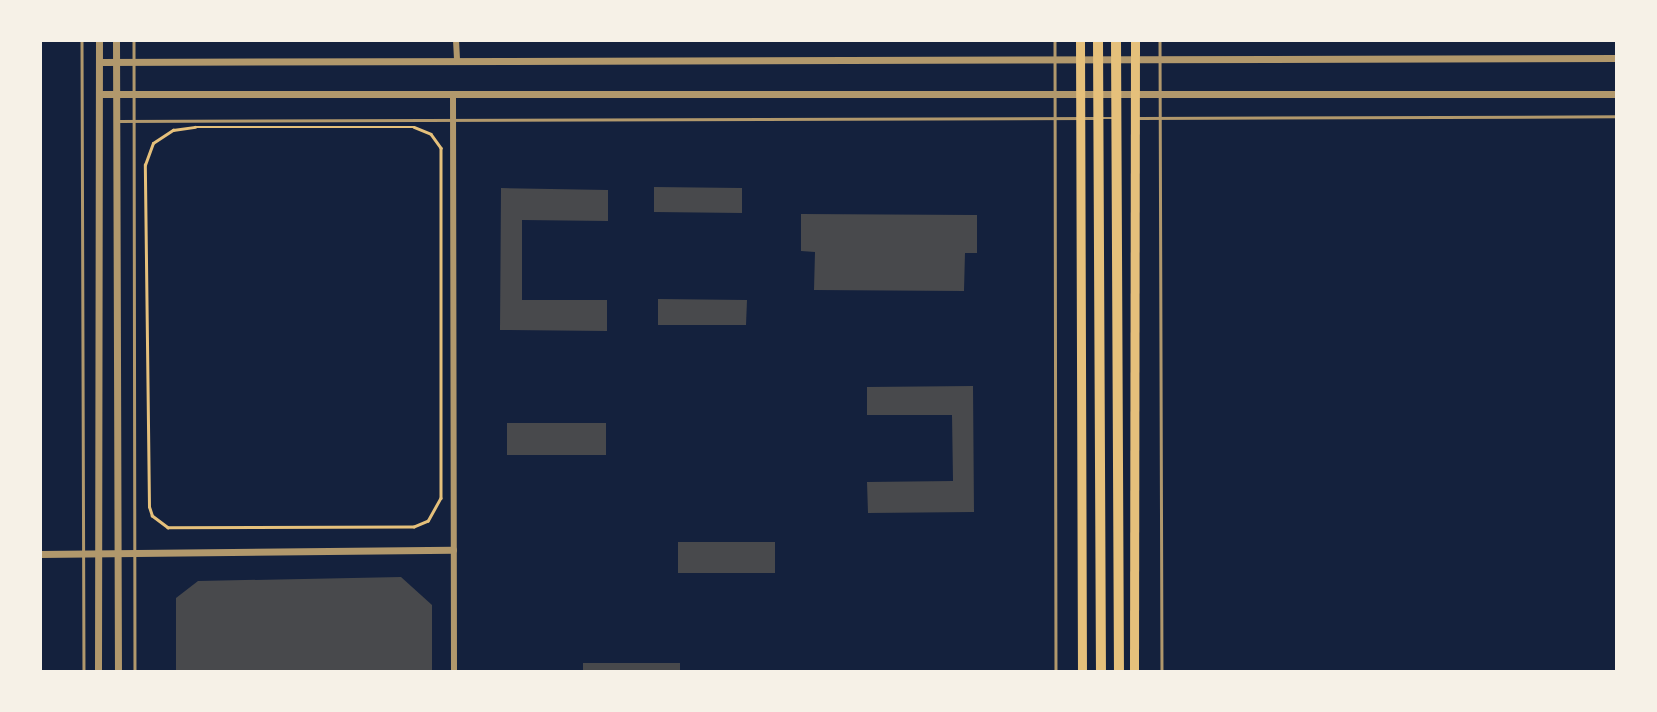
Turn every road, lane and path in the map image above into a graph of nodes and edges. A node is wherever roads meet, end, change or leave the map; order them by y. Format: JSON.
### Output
{"nodes":[{"id":1,"x":82,"y":40,"type":"edge"},
{"id":2,"x":99,"y":40,"type":"edge"},
{"id":3,"x":116,"y":40,"type":"edge"},
{"id":4,"x":134,"y":40,"type":"edge"},
{"id":5,"x":456,"y":40,"type":"edge"},
{"id":6,"x":1055,"y":40,"type":"edge"},
{"id":7,"x":1080,"y":40,"type":"edge"},
{"id":8,"x":1098,"y":40,"type":"edge"},
{"id":9,"x":1116,"y":40,"type":"edge"},
{"id":10,"x":1135,"y":40,"type":"edge"},
{"id":11,"x":1160,"y":40,"type":"edge"},
{"id":12,"x":1617,"y":58,"type":"edge"},
{"id":13,"x":1055,"y":60,"type":"junction"},
{"id":14,"x":1080,"y":60,"type":"junction"},
{"id":15,"x":1135,"y":60,"type":"junction"},
{"id":16,"x":1160,"y":60,"type":"junction"},
{"id":17,"x":99,"y":62,"type":"junction"},
{"id":18,"x":136,"y":62,"type":"junction"},
{"id":19,"x":457,"y":62,"type":"junction"},
{"id":20,"x":117,"y":63,"type":"junction"},
{"id":21,"x":99,"y":94,"type":"junction"},
{"id":22,"x":1052,"y":94,"type":"junction"},
{"id":23,"x":1080,"y":94,"type":"junction"},
{"id":24,"x":1135,"y":94,"type":"junction"},
{"id":25,"x":1160,"y":94,"type":"junction"},
{"id":26,"x":1617,"y":94,"type":"edge"},
{"id":27,"x":117,"y":95,"type":"junction"},
{"id":28,"x":136,"y":96,"type":"junction"},
{"id":29,"x":453,"y":96,"type":"junction"},
{"id":30,"x":1617,"y":116,"type":"edge"},
{"id":31,"x":1056,"y":118,"type":"junction"},
{"id":32,"x":1080,"y":118,"type":"junction"},
{"id":33,"x":1135,"y":118,"type":"junction"},
{"id":34,"x":1160,"y":118,"type":"junction"},
{"id":35,"x":136,"y":119,"type":"junction"},
{"id":36,"x":453,"y":120,"type":"junction"},
{"id":37,"x":117,"y":121,"type":"junction"},
{"id":38,"x":414,"y":527,"type":"joint"},
{"id":39,"x":453,"y":550,"type":"junction"},
{"id":40,"x":40,"y":554,"type":"edge"},
{"id":41,"x":85,"y":554,"type":"junction"},
{"id":42,"x":97,"y":554,"type":"junction"},
{"id":43,"x":134,"y":555,"type":"junction"},
{"id":44,"x":119,"y":556,"type":"junction"},
{"id":45,"x":84,"y":672,"type":"edge"},
{"id":46,"x":98,"y":672,"type":"edge"},
{"id":47,"x":118,"y":672,"type":"edge"},
{"id":48,"x":135,"y":672,"type":"edge"},
{"id":49,"x":454,"y":672,"type":"edge"},
{"id":50,"x":1056,"y":672,"type":"edge"},
{"id":51,"x":1082,"y":672,"type":"edge"},
{"id":52,"x":1101,"y":672,"type":"edge"},
{"id":53,"x":1118,"y":672,"type":"edge"},
{"id":54,"x":1134,"y":672,"type":"edge"},
{"id":55,"x":1162,"y":672,"type":"edge"}],
"edges":[{"from":1,"to":41,"type":"lane"},
{"from":2,"to":17,"type":"street"},
{"from":3,"to":20,"type":"street"},
{"from":4,"to":18,"type":"lane"},
{"from":5,"to":19,"type":"street"},
{"from":6,"to":13,"type":"lane"},
{"from":7,"to":14,"type":"main road"},
{"from":8,"to":52,"type":"highway"},
{"from":9,"to":53,"type":"highway"},
{"from":10,"to":15,"type":"main road"},
{"from":11,"to":16,"type":"lane"},
{"from":12,"to":16,"type":"street"},
{"from":13,"to":14,"type":"street"},
{"from":13,"to":19,"type":"street"},
{"from":13,"to":22,"type":"lane"},
{"from":14,"to":15,"type":"street"},
{"from":14,"to":23,"type":"main road"},
{"from":15,"to":16,"type":"street"},
{"from":15,"to":24,"type":"main road"},
{"from":16,"to":25,"type":"lane"},
{"from":17,"to":20,"type":"street"},
{"from":17,"to":21,"type":"street"},
{"from":18,"to":19,"type":"street"},
{"from":18,"to":20,"type":"street"},
{"from":18,"to":28,"type":"lane"},
{"from":20,"to":27,"type":"street"},
{"from":21,"to":27,"type":"street"},
{"from":21,"to":42,"type":"street"},
{"from":22,"to":23,"type":"street"},
{"from":22,"to":29,"type":"street"},
{"from":22,"to":31,"type":"lane"},
{"from":23,"to":24,"type":"street"},
{"from":23,"to":32,"type":"main road"},
{"from":24,"to":25,"type":"street"},
{"from":24,"to":33,"type":"main road"},
{"from":25,"to":26,"type":"street"},
{"from":25,"to":34,"type":"lane"},
{"from":27,"to":28,"type":"street"},
{"from":27,"to":37,"type":"street"},
{"from":28,"to":29,"type":"street"},
{"from":28,"to":35,"type":"lane"},
{"from":29,"to":36,"type":"street"},
{"from":30,"to":34,"type":"lane"},
{"from":31,"to":32,"type":"lane"},
{"from":31,"to":36,"type":"lane"},
{"from":31,"to":50,"type":"lane"},
{"from":32,"to":33,"type":"lane"},
{"from":32,"to":51,"type":"main road"},
{"from":33,"to":34,"type":"lane"},
{"from":33,"to":54,"type":"main road"},
{"from":34,"to":55,"type":"lane"},
{"from":35,"to":36,"type":"lane"},
{"from":35,"to":37,"type":"lane"},
{"from":35,"to":43,"type":"lane"},
{"from":36,"to":39,"type":"street"},
{"from":37,"to":44,"type":"street"},
{"from":38,"to":38,"type":"path"},
{"from":39,"to":43,"type":"street"},
{"from":39,"to":49,"type":"street"},
{"from":40,"to":41,"type":"street"},
{"from":41,"to":42,"type":"street"},
{"from":41,"to":45,"type":"lane"},
{"from":42,"to":44,"type":"street"},
{"from":42,"to":46,"type":"street"},
{"from":43,"to":44,"type":"street"},
{"from":43,"to":48,"type":"lane"},
{"from":44,"to":47,"type":"street"}]}
